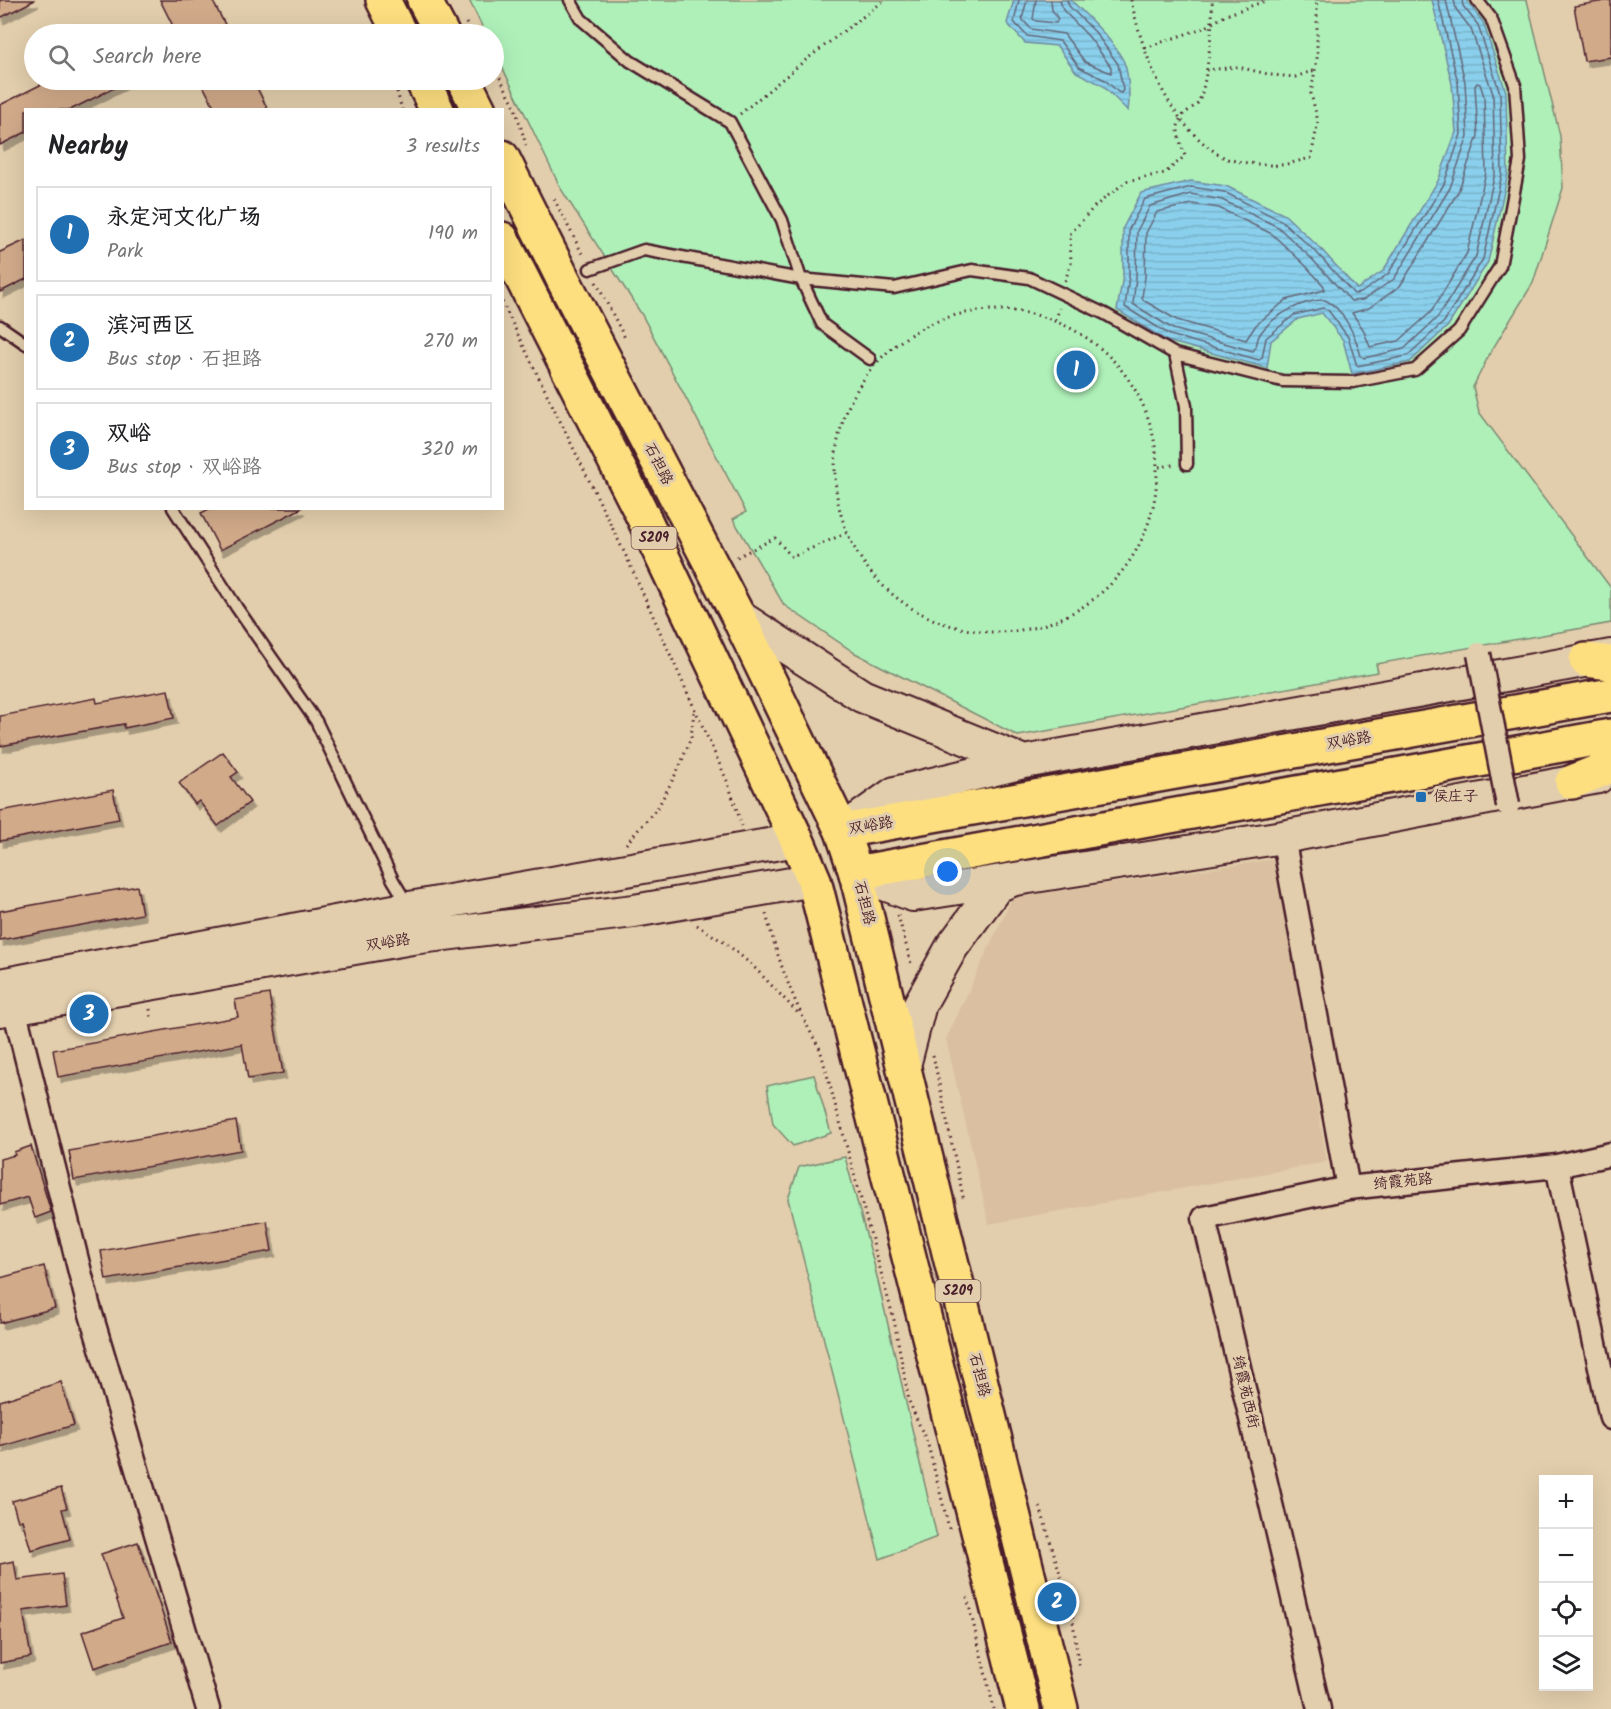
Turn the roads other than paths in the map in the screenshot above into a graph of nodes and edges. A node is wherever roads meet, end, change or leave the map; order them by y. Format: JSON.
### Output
{"nodes":[{"id":1,"x":383,"y":0,"type":"edge"},
{"id":2,"x":424,"y":0,"type":"edge"},
{"id":3,"x":570,"y":0,"type":"edge"},
{"id":4,"x":1477,"y":0,"type":"edge"},
{"id":5,"x":395,"y":24,"type":"edge"},
{"id":6,"x":437,"y":24,"type":"edge"},
{"id":7,"x":427,"y":90,"type":"edge"},
{"id":8,"x":469,"y":90,"type":"edge"},
{"id":9,"x":435,"y":108,"type":"edge"},
{"id":10,"x":478,"y":108,"type":"edge"},
{"id":11,"x":504,"y":161,"type":"edge"},
{"id":12,"x":504,"y":243,"type":"edge"},
{"id":13,"x":590,"y":269,"type":"dead end"},
{"id":14,"x":801,"y":279,"type":"junction"},
{"id":15,"x":0,"y":326,"type":"edge"},
{"id":16,"x":24,"y":343,"type":"edge"},
{"id":17,"x":1175,"y":354,"type":"junction"},
{"id":18,"x":870,"y":359,"type":"dead end"},
{"id":19,"x":1187,"y":464,"type":"dead end"},
{"id":20,"x":174,"y":510,"type":"edge"},
{"id":21,"x":738,"y":616,"type":"junction"},
{"id":22,"x":1479,"y":654,"type":"dead end"},
{"id":23,"x":1603,"y":660,"type":"edge"},
{"id":24,"x":1611,"y":695,"type":"edge"},
{"id":25,"x":1611,"y":736,"type":"edge"},
{"id":26,"x":1024,"y":762,"type":"junction"},
{"id":27,"x":1611,"y":766,"type":"edge"},
{"id":28,"x":1611,"y":775,"type":"edge"},
{"id":29,"x":1572,"y":782,"type":"junction"},
{"id":30,"x":1508,"y":805,"type":"dead end"},
{"id":31,"x":842,"y":831,"type":"junction"},
{"id":32,"x":1283,"y":837,"type":"junction"},
{"id":33,"x":797,"y":840,"type":"junction"},
{"id":34,"x":856,"y":873,"type":"junction"},
{"id":35,"x":1019,"y":878,"type":"junction"},
{"id":36,"x":814,"y":880,"type":"junction"},
{"id":37,"x":410,"y":908,"type":"junction"},
{"id":38,"x":5,"y":1001,"type":"edge"},
{"id":39,"x":904,"y":1066,"type":"junction"},
{"id":40,"x":1611,"y":1154,"type":"edge"},
{"id":41,"x":1557,"y":1166,"type":"junction"},
{"id":42,"x":1348,"y":1188,"type":"junction"},
{"id":43,"x":1611,"y":1418,"type":"edge"},
{"id":44,"x":208,"y":1709,"type":"edge"},
{"id":45,"x":1023,"y":1709,"type":"edge"},
{"id":46,"x":1060,"y":1709,"type":"edge"},
{"id":47,"x":1319,"y":1709,"type":"edge"}],
"edges":[{"from":1,"to":5,"type":"main road"},
{"from":2,"to":6,"type":"main road"},
{"from":3,"to":14,"type":"lane"},
{"from":4,"to":17,"type":"lane"},
{"from":7,"to":9,"type":"main road"},
{"from":8,"to":10,"type":"main road"},
{"from":11,"to":21,"type":"main road","name":"石担路","number":"S209"},
{"from":12,"to":33,"type":"main road","number":"S209"},
{"from":13,"to":14,"type":"lane"},
{"from":14,"to":17,"type":"lane"},
{"from":14,"to":18,"type":"lane"},
{"from":15,"to":16,"type":"lane"},
{"from":17,"to":19,"type":"lane"},
{"from":20,"to":37,"type":"lane"},
{"from":21,"to":26,"type":"street"},
{"from":21,"to":31,"type":"main road","name":"石担路","number":"S209"},
{"from":22,"to":30,"type":"street","bridge":true},
{"from":23,"to":26,"type":"street","name":"双峪路"},
{"from":24,"to":31,"type":"main road","name":"双峪路"},
{"from":25,"to":34,"type":"main road"},
{"from":26,"to":31,"type":"street","name":"双峪路"},
{"from":27,"to":29,"type":"main road"},
{"from":28,"to":29,"type":"street"},
{"from":29,"to":32,"type":"street"},
{"from":31,"to":33,"type":"main road"},
{"from":31,"to":34,"type":"main road","name":"石担路","number":"S209"},
{"from":32,"to":35,"type":"street"},
{"from":32,"to":42,"type":"street"},
{"from":33,"to":36,"type":"main road","number":"S209"},
{"from":33,"to":37,"type":"street","name":"双峪路"},
{"from":34,"to":35,"type":"street"},
{"from":34,"to":36,"type":"main road"},
{"from":34,"to":39,"type":"main road","name":"石担路","number":"S209"},
{"from":35,"to":39,"type":"street"},
{"from":36,"to":38,"type":"street","name":"双峪路"},
{"from":36,"to":45,"type":"main road","number":"S209"},
{"from":37,"to":38,"type":"street","name":"双峪路"},
{"from":38,"to":44,"type":"street"},
{"from":39,"to":46,"type":"main road","name":"石担路","number":"S209"},
{"from":40,"to":41,"type":"street","name":"绮霞苑路"},
{"from":41,"to":42,"type":"street","name":"绮霞苑路"},
{"from":41,"to":43,"type":"street"},
{"from":42,"to":47,"type":"street","name":"绮霞苑西街"}]}
